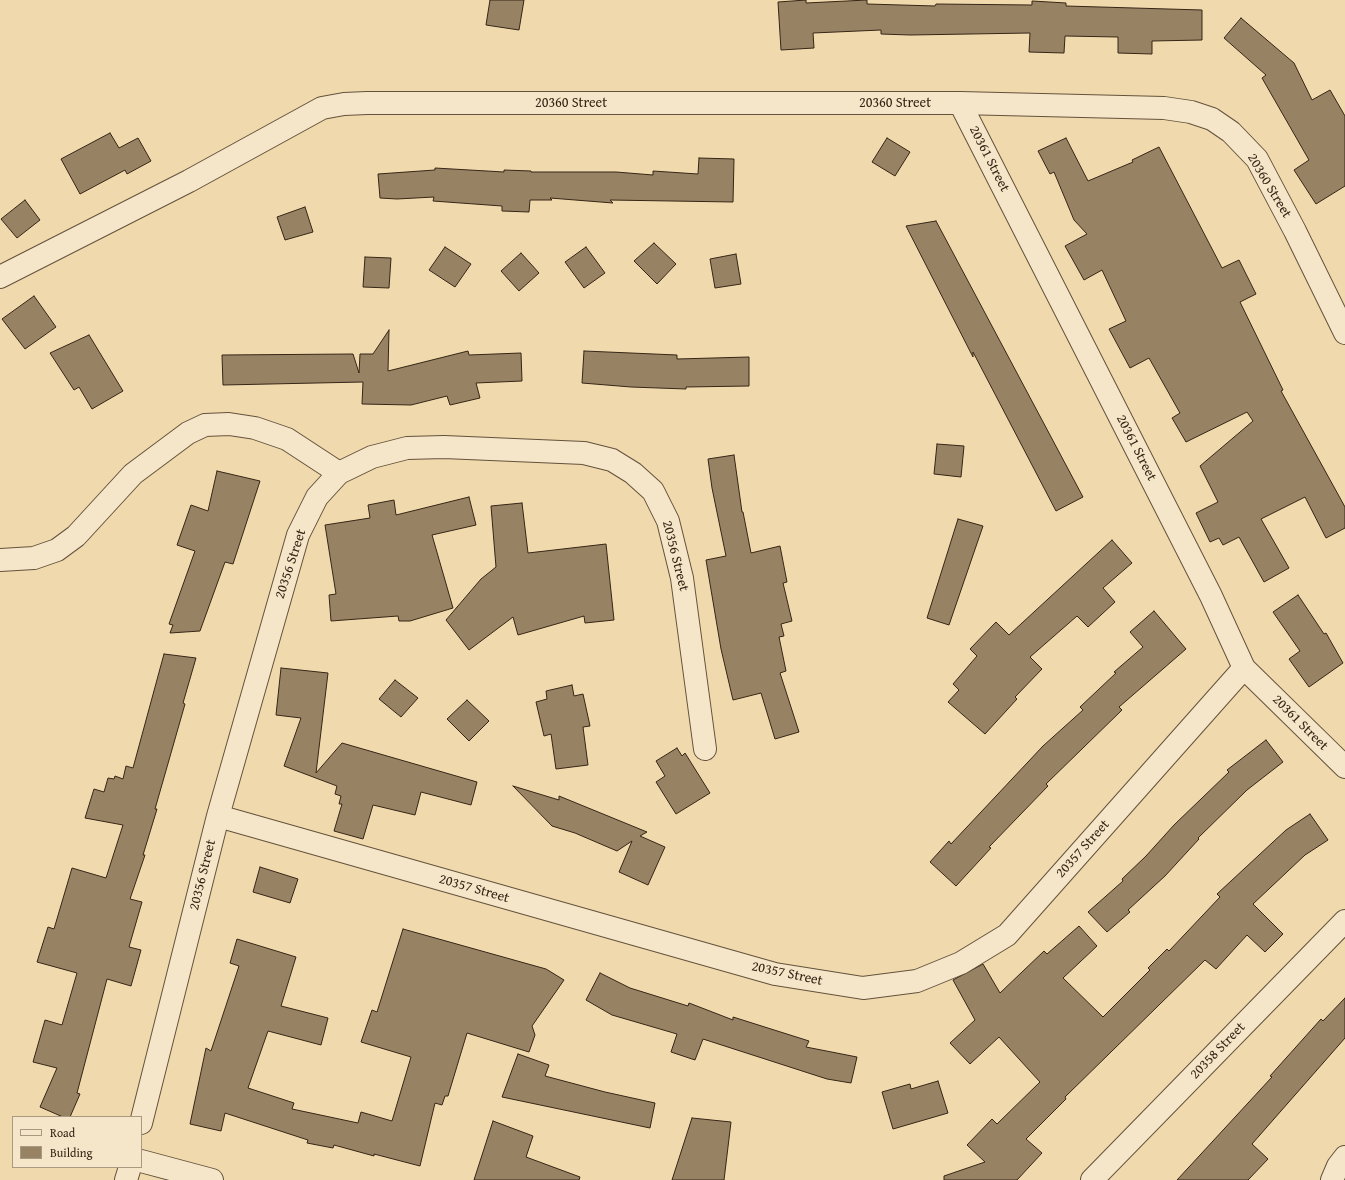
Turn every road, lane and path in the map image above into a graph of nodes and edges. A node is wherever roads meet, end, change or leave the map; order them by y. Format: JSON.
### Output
{"nodes":[{"id":1,"x":960,"y":103,"type":"junction"},
{"id":2,"x":0,"y":277,"type":"edge"},
{"id":3,"x":1345,"y":333,"type":"edge"},
{"id":4,"x":339,"y":473,"type":"junction"},
{"id":5,"x":0,"y":560,"type":"edge"},
{"id":6,"x":1244,"y":668,"type":"junction"},
{"id":7,"x":705,"y":750,"type":"dead end"},
{"id":8,"x":1345,"y":768,"type":"edge"},
{"id":9,"x":218,"y":816,"type":"junction"},
{"id":10,"x":1345,"y":921,"type":"edge"},
{"id":11,"x":142,"y":1120,"type":"edge"},
{"id":12,"x":1345,"y":1157,"type":"edge"},
{"id":13,"x":142,"y":1162,"type":"edge"},
{"id":14,"x":130,"y":1168,"type":"edge"},
{"id":15,"x":126,"y":1180,"type":"edge"},
{"id":16,"x":212,"y":1180,"type":"edge"},
{"id":17,"x":1092,"y":1180,"type":"edge"},
{"id":18,"x":1332,"y":1180,"type":"edge"}],
"edges":[{"from":1,"to":2,"type":"street","name":"20360 Street"},
{"from":1,"to":3,"type":"street","name":"20360 Street"},
{"from":1,"to":6,"type":"street","name":"20361 Street"},
{"from":4,"to":5,"type":"street"},
{"from":4,"to":7,"type":"street","name":"20356 Street"},
{"from":4,"to":9,"type":"street","name":"20356 Street"},
{"from":6,"to":8,"type":"street","name":"20361 Street"},
{"from":6,"to":9,"type":"street","name":"20357 Street"},
{"from":9,"to":11,"type":"street","name":"20356 Street"},
{"from":10,"to":17,"type":"street","name":"20358 Street"},
{"from":12,"to":18,"type":"street"},
{"from":13,"to":16,"type":"street"},
{"from":14,"to":15,"type":"street"}]}
